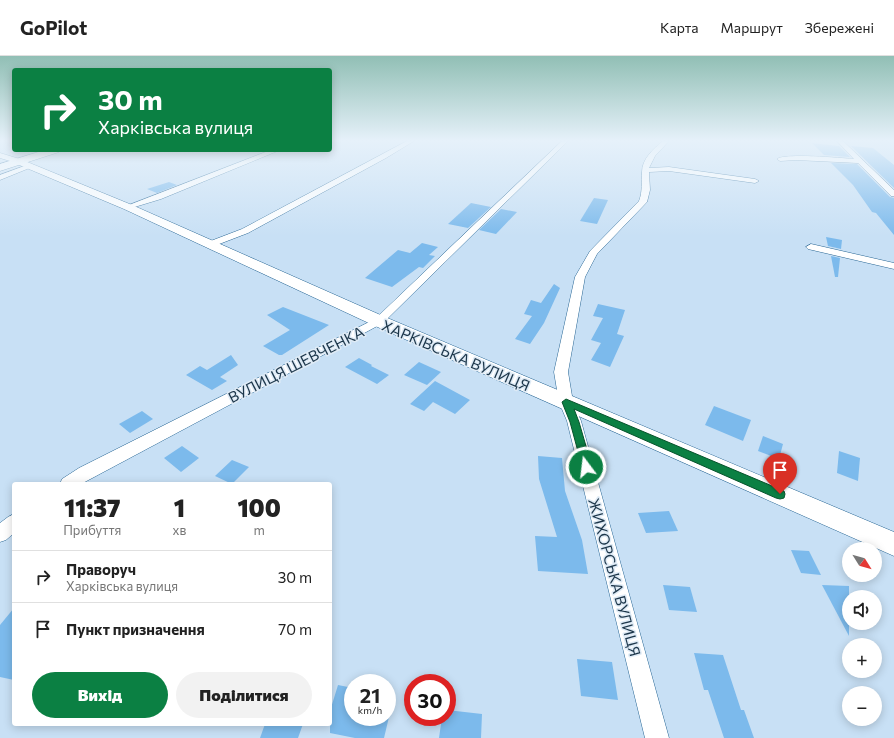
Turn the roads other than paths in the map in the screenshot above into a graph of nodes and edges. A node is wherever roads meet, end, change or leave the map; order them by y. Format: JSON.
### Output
{"nodes":[{"id":1,"x":9,"y":173,"type":"edge"},
{"id":2,"x":46,"y":173,"type":"edge"},
{"id":3,"x":219,"y":173,"type":"edge"},
{"id":4,"x":354,"y":173,"type":"edge"},
{"id":5,"x":530,"y":173,"type":"edge"},
{"id":6,"x":645,"y":173,"type":"edge"},
{"id":7,"x":696,"y":173,"type":"edge"},
{"id":8,"x":873,"y":173,"type":"edge"},
{"id":9,"x":0,"y":178,"type":"edge"},
{"id":10,"x":755,"y":181,"type":"dead end"},
{"id":11,"x":894,"y":194,"type":"edge"},
{"id":12,"x":128,"y":207,"type":"junction"},
{"id":13,"x":211,"y":244,"type":"junction"},
{"id":14,"x":811,"y":247,"type":"dead end"},
{"id":15,"x":894,"y":266,"type":"edge"},
{"id":16,"x":379,"y":322,"type":"junction"},
{"id":17,"x":566,"y":402,"type":"junction"},
{"id":18,"x":71,"y":482,"type":"edge"},
{"id":19,"x":12,"y":524,"type":"edge"},
{"id":20,"x":0,"y":534,"type":"edge"},
{"id":21,"x":894,"y":544,"type":"edge"},
{"id":22,"x":657,"y":738,"type":"edge"}],
"edges":[{"from":1,"to":9,"type":"street"},
{"from":2,"to":12,"type":"main road","name":"ХАРКІВСЬКА ВУЛИЦЯ"},
{"from":3,"to":12,"type":"street"},
{"from":4,"to":13,"type":"street"},
{"from":5,"to":16,"type":"street","name":"ВУЛИЦЯ ШЕВЧЕНКА"},
{"from":6,"to":17,"type":"street","name":"ЖИХОРСЬКА ВУЛИЦЯ"},
{"from":7,"to":10,"type":"street"},
{"from":8,"to":11,"type":"street"},
{"from":12,"to":13,"type":"main road","name":"ХАРКІВСЬКА ВУЛИЦЯ"},
{"from":13,"to":16,"type":"main road","name":"ХАРКІВСЬКА ВУЛИЦЯ"},
{"from":14,"to":15,"type":"street"},
{"from":16,"to":17,"type":"main road","name":"ХАРКІВСЬКА ВУЛИЦЯ"},
{"from":16,"to":18,"type":"street","name":"ВУЛИЦЯ ШЕВЧЕНКА"},
{"from":17,"to":21,"type":"main road","name":"ХАРКІВСЬКА ВУЛИЦЯ"},
{"from":17,"to":22,"type":"street","name":"ЖИХОРСЬКА ВУЛИЦЯ"},
{"from":19,"to":20,"type":"street"}]}
